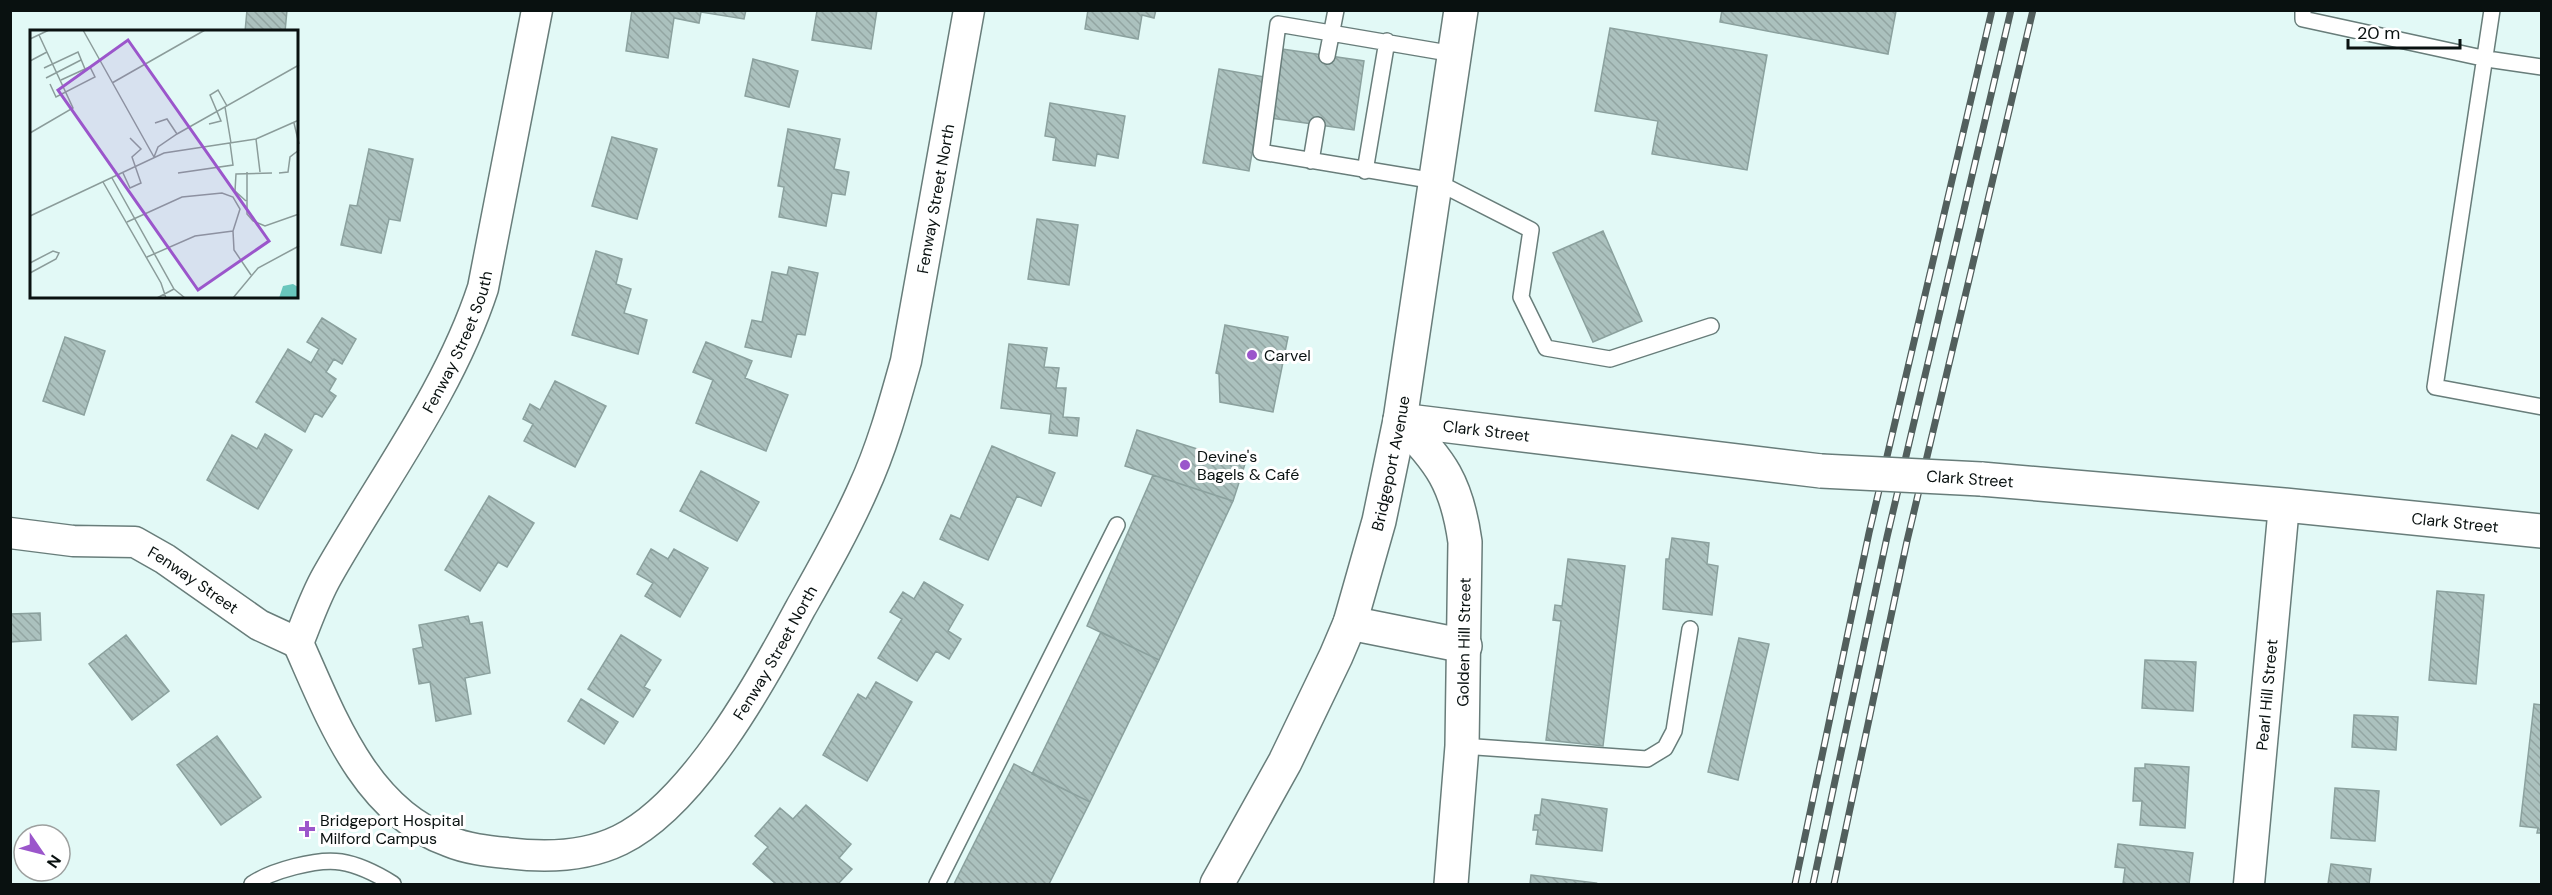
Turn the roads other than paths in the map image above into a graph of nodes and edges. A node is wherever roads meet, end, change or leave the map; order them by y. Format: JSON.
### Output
{"nodes":[{"id":1,"x":537,"y":10,"type":"edge"},
{"id":2,"x":969,"y":10,"type":"edge"},
{"id":3,"x":1336,"y":10,"type":"edge"},
{"id":4,"x":1461,"y":10,"type":"edge"},
{"id":5,"x":2303,"y":10,"type":"edge"},
{"id":6,"x":2492,"y":10,"type":"edge"},
{"id":7,"x":1331,"y":31,"type":"junction"},
{"id":8,"x":1387,"y":41,"type":"junction"},
{"id":9,"x":1454,"y":54,"type":"junction"},
{"id":10,"x":1327,"y":56,"type":"dead end"},
{"id":11,"x":2487,"y":59,"type":"junction"},
{"id":12,"x":2541,"y":67,"type":"edge"},
{"id":13,"x":1317,"y":125,"type":"dead end"},
{"id":14,"x":1311,"y":161,"type":"junction"},
{"id":15,"x":1365,"y":171,"type":"junction"},
{"id":16,"x":1435,"y":182,"type":"junction"},
{"id":17,"x":1711,"y":326,"type":"dead end"},
{"id":18,"x":2541,"y":407,"type":"edge"},
{"id":19,"x":1400,"y":420,"type":"junction"},
{"id":20,"x":2284,"y":505,"type":"junction"},
{"id":21,"x":1117,"y":525,"type":"dead end"},
{"id":22,"x":2541,"y":531,"type":"edge"},
{"id":23,"x":10,"y":533,"type":"edge"},
{"id":24,"x":1350,"y":623,"type":"junction"},
{"id":25,"x":1690,"y":630,"type":"dead end"},
{"id":26,"x":298,"y":643,"type":"junction"},
{"id":27,"x":1465,"y":646,"type":"junction"},
{"id":28,"x":1462,"y":746,"type":"junction"},
{"id":29,"x":252,"y":885,"type":"edge"},
{"id":30,"x":393,"y":885,"type":"edge"},
{"id":31,"x":937,"y":885,"type":"edge"},
{"id":32,"x":1217,"y":885,"type":"edge"},
{"id":33,"x":1451,"y":885,"type":"edge"},
{"id":34,"x":2249,"y":885,"type":"edge"}],
"edges":[{"from":1,"to":26,"type":"street","name":"Fenway Street South"},
{"from":2,"to":26,"type":"street","name":"Fenway Street North"},
{"from":3,"to":7,"type":"lane"},
{"from":4,"to":9,"type":"main road","name":"Bridgeport Avenue"},
{"from":5,"to":11,"type":"lane"},
{"from":6,"to":11,"type":"lane"},
{"from":7,"to":8,"type":"lane"},
{"from":7,"to":10,"type":"lane"},
{"from":7,"to":14,"type":"lane"},
{"from":8,"to":9,"type":"lane"},
{"from":8,"to":15,"type":"lane"},
{"from":9,"to":16,"type":"main road","name":"Bridgeport Avenue"},
{"from":11,"to":12,"type":"lane"},
{"from":11,"to":18,"type":"lane"},
{"from":13,"to":14,"type":"lane"},
{"from":14,"to":15,"type":"lane"},
{"from":15,"to":16,"type":"lane"},
{"from":16,"to":17,"type":"lane"},
{"from":16,"to":19,"type":"main road","name":"Bridgeport Avenue"},
{"from":19,"to":20,"type":"main road","name":"Clark Street","bridge":true},
{"from":19,"to":24,"type":"main road","name":"Bridgeport Avenue"},
{"from":19,"to":27,"type":"main road","name":"Golden Hill Street"},
{"from":20,"to":22,"type":"main road","name":"Clark Street"},
{"from":20,"to":34,"type":"street","name":"Pearl Hill Street"},
{"from":21,"to":31,"type":"lane"},
{"from":23,"to":26,"type":"street","name":"Fenway Street"},
{"from":24,"to":27,"type":"main road"},
{"from":24,"to":32,"type":"main road","name":"Bridgeport Avenue"},
{"from":25,"to":28,"type":"lane"},
{"from":27,"to":28,"type":"main road","name":"Golden Hill Street"},
{"from":28,"to":33,"type":"main road","name":"Golden Hill Street"},
{"from":29,"to":30,"type":"lane"}]}
